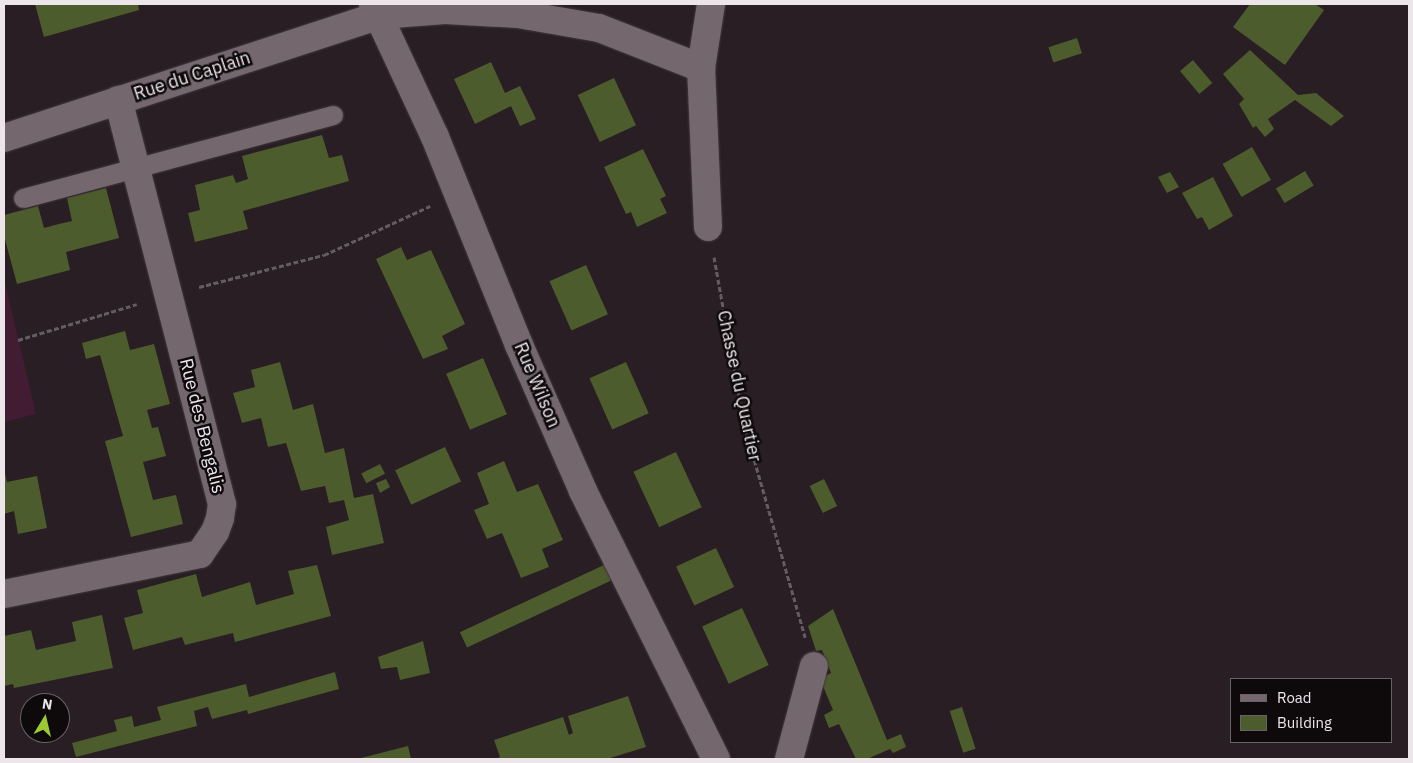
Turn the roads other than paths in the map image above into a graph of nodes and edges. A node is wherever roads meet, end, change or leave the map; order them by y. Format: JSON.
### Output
{"nodes":[{"id":1,"x":710,"y":4,"type":"edge"},
{"id":2,"x":379,"y":7,"type":"edge"},
{"id":3,"x":701,"y":68,"type":"junction"},
{"id":4,"x":118,"y":100,"type":"junction"},
{"id":5,"x":334,"y":115,"type":"dead end"},
{"id":6,"x":4,"y":138,"type":"edge"},
{"id":7,"x":134,"y":167,"type":"junction"},
{"id":8,"x":23,"y":198,"type":"dead end"},
{"id":9,"x":708,"y":227,"type":"road end"},
{"id":10,"x":4,"y":594,"type":"edge"},
{"id":11,"x":814,"y":666,"type":"road end"},
{"id":12,"x":716,"y":759,"type":"edge"},
{"id":13,"x":789,"y":759,"type":"edge"}],
"edges":[{"from":1,"to":3,"type":"street"},
{"from":2,"to":3,"type":"street","name":"Rue du Caplain"},
{"from":2,"to":4,"type":"street","name":"Rue du Caplain"},
{"from":2,"to":12,"type":"street","name":"Rue Wilson"},
{"from":3,"to":9,"type":"street"},
{"from":4,"to":6,"type":"street","name":"Rue du Caplain"},
{"from":4,"to":7,"type":"street","name":"Rue des Bengalis"},
{"from":5,"to":7,"type":"lane"},
{"from":7,"to":8,"type":"lane"},
{"from":7,"to":10,"type":"street","name":"Rue des Bengalis"},
{"from":11,"to":13,"type":"street"}]}
